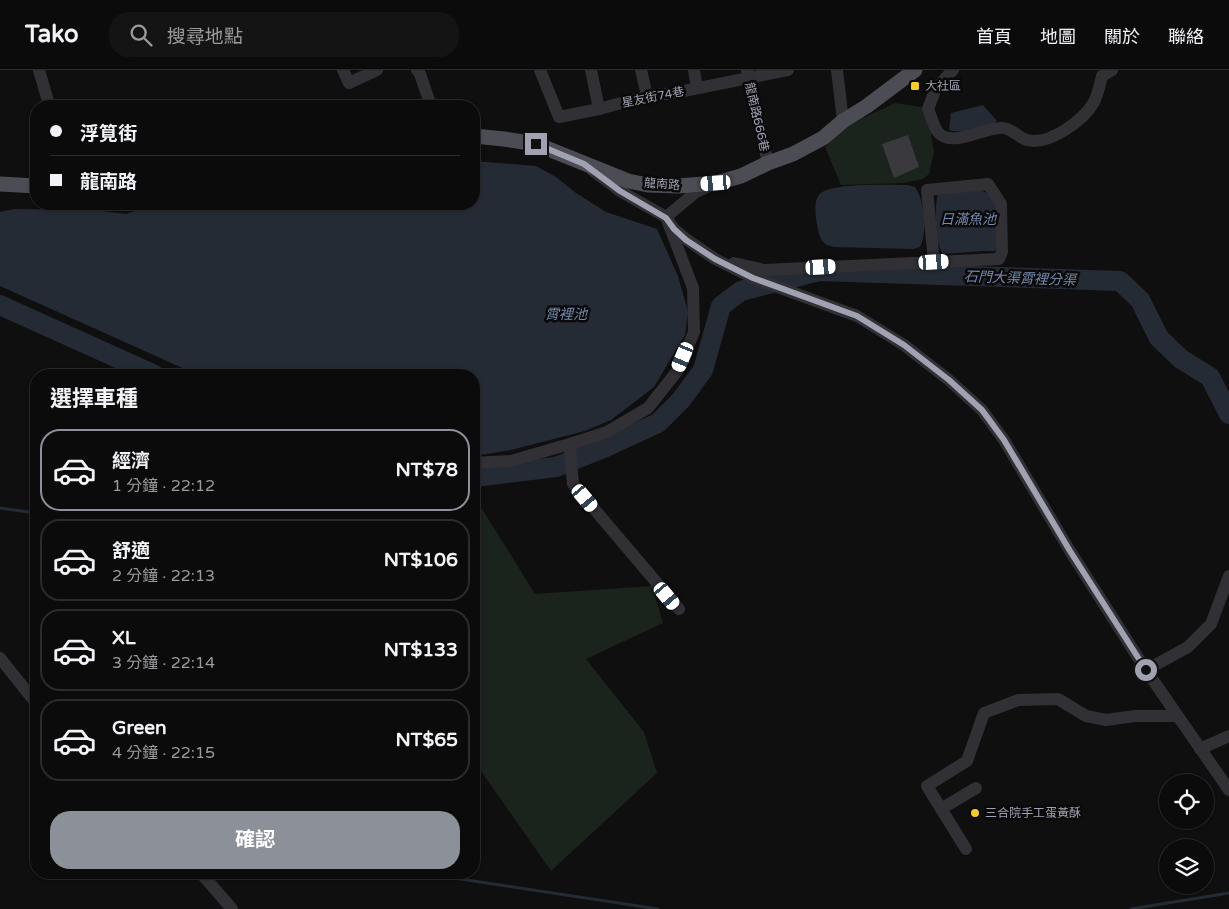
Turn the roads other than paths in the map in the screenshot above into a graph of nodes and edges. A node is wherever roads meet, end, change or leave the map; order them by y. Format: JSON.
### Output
{"nodes":[{"id":1,"x":39,"y":70,"type":"edge"},
{"id":2,"x":343,"y":70,"type":"edge"},
{"id":3,"x":377,"y":70,"type":"edge"},
{"id":4,"x":540,"y":70,"type":"edge"},
{"id":5,"x":591,"y":70,"type":"edge"},
{"id":6,"x":641,"y":70,"type":"edge"},
{"id":7,"x":694,"y":70,"type":"edge"},
{"id":8,"x":788,"y":70,"type":"edge"},
{"id":9,"x":836,"y":70,"type":"edge"},
{"id":10,"x":916,"y":70,"type":"edge"},
{"id":11,"x":953,"y":70,"type":"edge"},
{"id":12,"x":1112,"y":70,"type":"edge"},
{"id":13,"x":420,"y":71,"type":"edge"},
{"id":14,"x":748,"y":75,"type":"edge"},
{"id":15,"x":697,"y":88,"type":"junction"},
{"id":16,"x":647,"y":96,"type":"junction"},
{"id":17,"x":47,"y":100,"type":"edge"},
{"id":18,"x":429,"y":100,"type":"edge"},
{"id":19,"x":599,"y":109,"type":"junction"},
{"id":20,"x":843,"y":120,"type":"junction"},
{"id":21,"x":480,"y":136,"type":"edge"},
{"id":22,"x":768,"y":163,"type":"junction"},
{"id":23,"x":584,"y":164,"type":"junction"},
{"id":24,"x":1,"y":183,"type":"edge"},
{"id":25,"x":716,"y":183,"type":"junction"},
{"id":26,"x":30,"y":185,"type":"edge"},
{"id":27,"x":666,"y":218,"type":"junction"},
{"id":28,"x":715,"y":259,"type":"junction"},
{"id":29,"x":934,"y":262,"type":"junction"},
{"id":30,"x":571,"y":447,"type":"junction"},
{"id":31,"x":480,"y":463,"type":"edge"},
{"id":32,"x":1229,"y":576,"type":"edge"},
{"id":33,"x":679,"y":609,"type":"dead end"},
{"id":34,"x":0,"y":658,"type":"edge"},
{"id":35,"x":1146,"y":670,"type":"junction"},
{"id":36,"x":30,"y":695,"type":"edge"},
{"id":37,"x":1177,"y":716,"type":"junction"},
{"id":38,"x":1229,"y":736,"type":"edge"},
{"id":39,"x":1200,"y":749,"type":"junction"},
{"id":40,"x":976,"y":788,"type":"dead end"},
{"id":41,"x":1229,"y":790,"type":"edge"},
{"id":42,"x":941,"y":809,"type":"junction"},
{"id":43,"x":966,"y":849,"type":"dead end"},
{"id":44,"x":206,"y":879,"type":"edge"},
{"id":45,"x":232,"y":909,"type":"edge"}],
"edges":[{"from":1,"to":17,"type":"street"},
{"from":2,"to":3,"type":"street"},
{"from":4,"to":19,"type":"street","name":"星友街74巷"},
{"from":5,"to":19,"type":"street"},
{"from":6,"to":16,"type":"street"},
{"from":7,"to":15,"type":"street"},
{"from":8,"to":14,"type":"street","name":"星友街74巷"},
{"from":9,"to":20,"type":"street"},
{"from":10,"to":20,"type":"main road","name":"龍南路"},
{"from":11,"to":12,"type":"street"},
{"from":13,"to":18,"type":"street"},
{"from":14,"to":15,"type":"street","name":"星友街74巷"},
{"from":14,"to":22,"type":"street","name":"龍南路666巷"},
{"from":15,"to":16,"type":"street","name":"星友街74巷"},
{"from":16,"to":19,"type":"street","name":"星友街74巷"},
{"from":20,"to":22,"type":"main road","name":"龍南路"},
{"from":21,"to":23,"type":"main road","name":"龍南路"},
{"from":22,"to":25,"type":"main road","name":"龍南路"},
{"from":23,"to":25,"type":"main road","name":"龍南路"},
{"from":23,"to":27,"type":"street"},
{"from":24,"to":26,"type":"main road"},
{"from":25,"to":27,"type":"street"},
{"from":27,"to":28,"type":"street"},
{"from":27,"to":30,"type":"street"},
{"from":28,"to":29,"type":"street"},
{"from":28,"to":35,"type":"street"},
{"from":29,"to":29,"type":"street"},
{"from":30,"to":31,"type":"street"},
{"from":30,"to":33,"type":"street"},
{"from":32,"to":35,"type":"street"},
{"from":34,"to":36,"type":"street"},
{"from":35,"to":37,"type":"street"},
{"from":37,"to":39,"type":"street"},
{"from":37,"to":42,"type":"street"},
{"from":38,"to":39,"type":"street"},
{"from":39,"to":41,"type":"street"},
{"from":40,"to":42,"type":"street"},
{"from":42,"to":43,"type":"street"},
{"from":44,"to":45,"type":"street"}]}
